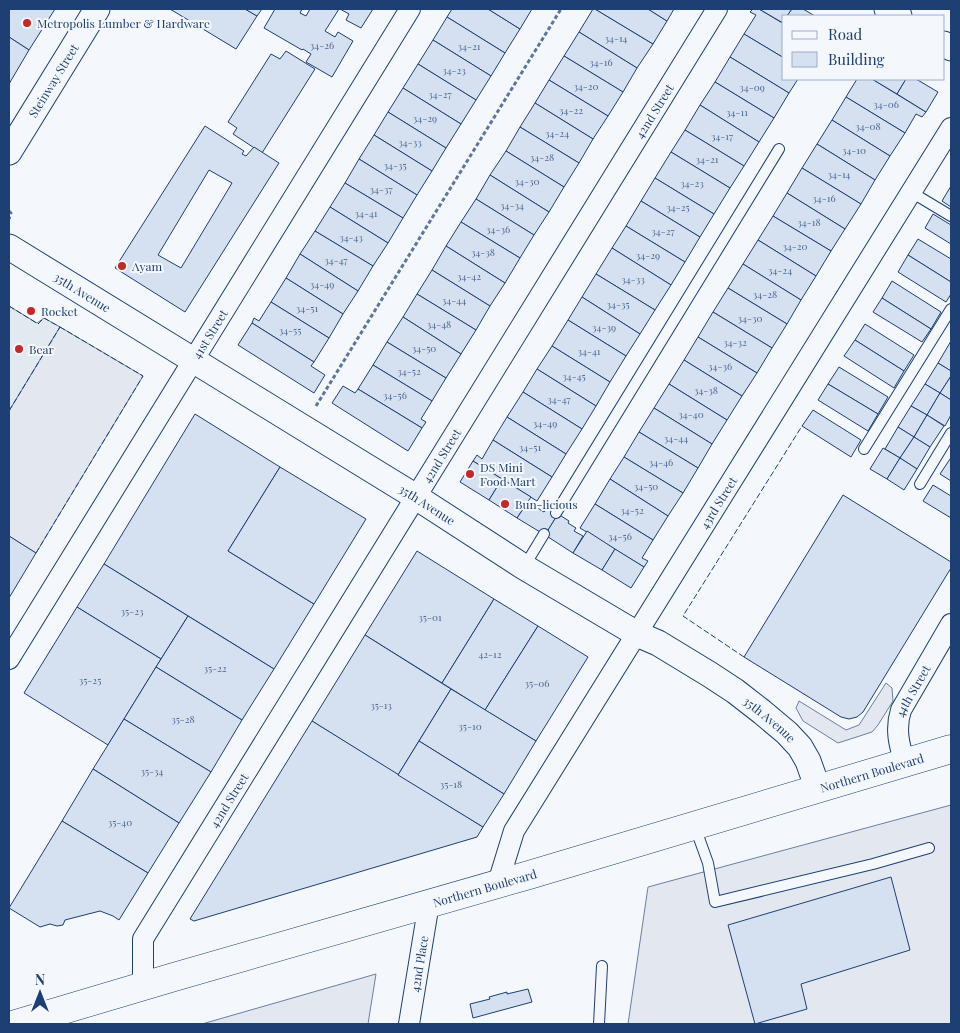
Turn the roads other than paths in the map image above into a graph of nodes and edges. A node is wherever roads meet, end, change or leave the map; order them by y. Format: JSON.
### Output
{"nodes":[{"id":1,"x":97,"y":9,"type":"edge"},
{"id":2,"x":410,"y":9,"type":"edge"},
{"id":3,"x":717,"y":9,"type":"edge"},
{"id":4,"x":951,"y":128,"type":"edge"},
{"id":5,"x":779,"y":149,"type":"dead end"},
{"id":6,"x":9,"y":152,"type":"edge"},
{"id":7,"x":911,"y":192,"type":"junction"},
{"id":8,"x":951,"y":216,"type":"edge"},
{"id":9,"x":9,"y":247,"type":"edge"},
{"id":10,"x":951,"y":309,"type":"edge"},
{"id":11,"x":193,"y":360,"type":"junction"},
{"id":12,"x":951,"y":433,"type":"edge"},
{"id":13,"x":864,"y":449,"type":"dead end"},
{"id":14,"x":920,"y":484,"type":"dead end"},
{"id":15,"x":416,"y":497,"type":"junction"},
{"id":16,"x":556,"y":513,"type":"dead end"},
{"id":17,"x":544,"y":534,"type":"dead end"},
{"id":18,"x":524,"y":567,"type":"junction"},
{"id":19,"x":951,"y":624,"type":"edge"},
{"id":20,"x":637,"y":634,"type":"junction"},
{"id":21,"x":9,"y":659,"type":"edge"},
{"id":22,"x":951,"y":749,"type":"edge"},
{"id":23,"x":905,"y":763,"type":"junction"},
{"id":24,"x":818,"y":789,"type":"junction"},
{"id":25,"x":694,"y":826,"type":"junction"},
{"id":26,"x":929,"y":848,"type":"dead end"},
{"id":27,"x":498,"y":883,"type":"junction"},
{"id":28,"x":429,"y":903,"type":"junction"},
{"id":29,"x":602,"y":966,"type":"dead end"},
{"id":30,"x":143,"y":986,"type":"junction"},
{"id":31,"x":16,"y":1024,"type":"edge"},
{"id":32,"x":409,"y":1024,"type":"edge"},
{"id":33,"x":599,"y":1024,"type":"edge"}],
"edges":[{"from":1,"to":6,"type":"street","name":"Steinway Street"},
{"from":2,"to":11,"type":"street","name":"41st Street"},
{"from":3,"to":15,"type":"street","name":"42nd Street"},
{"from":4,"to":7,"type":"street","name":"43rd Street"},
{"from":5,"to":16,"type":"lane"},
{"from":7,"to":8,"type":"lane"},
{"from":7,"to":20,"type":"street","name":"43rd Street"},
{"from":9,"to":11,"type":"street","name":"35th Avenue"},
{"from":10,"to":13,"type":"lane"},
{"from":11,"to":15,"type":"street","name":"35th Avenue"},
{"from":11,"to":21,"type":"street","name":"41st Street"},
{"from":12,"to":14,"type":"lane"},
{"from":15,"to":18,"type":"street","name":"35th Avenue"},
{"from":15,"to":30,"type":"street","name":"42nd Street"},
{"from":17,"to":18,"type":"lane"},
{"from":18,"to":20,"type":"street","name":"35th Avenue"},
{"from":19,"to":23,"type":"street","name":"44th Street"},
{"from":20,"to":24,"type":"street","name":"35th Avenue"},
{"from":20,"to":27,"type":"street","name":"43rd Street"},
{"from":22,"to":23,"type":"main road","name":"Northern Boulevard"},
{"from":23,"to":24,"type":"main road","name":"Northern Boulevard"},
{"from":24,"to":25,"type":"main road","name":"Northern Boulevard"},
{"from":25,"to":26,"type":"lane"},
{"from":25,"to":27,"type":"main road","name":"Northern Boulevard"},
{"from":27,"to":28,"type":"main road","name":"Northern Boulevard"},
{"from":28,"to":30,"type":"main road","name":"Northern Boulevard"},
{"from":28,"to":32,"type":"street","name":"42nd Place"},
{"from":29,"to":33,"type":"lane"},
{"from":30,"to":31,"type":"main road","name":"Northern Boulevard"}]}
